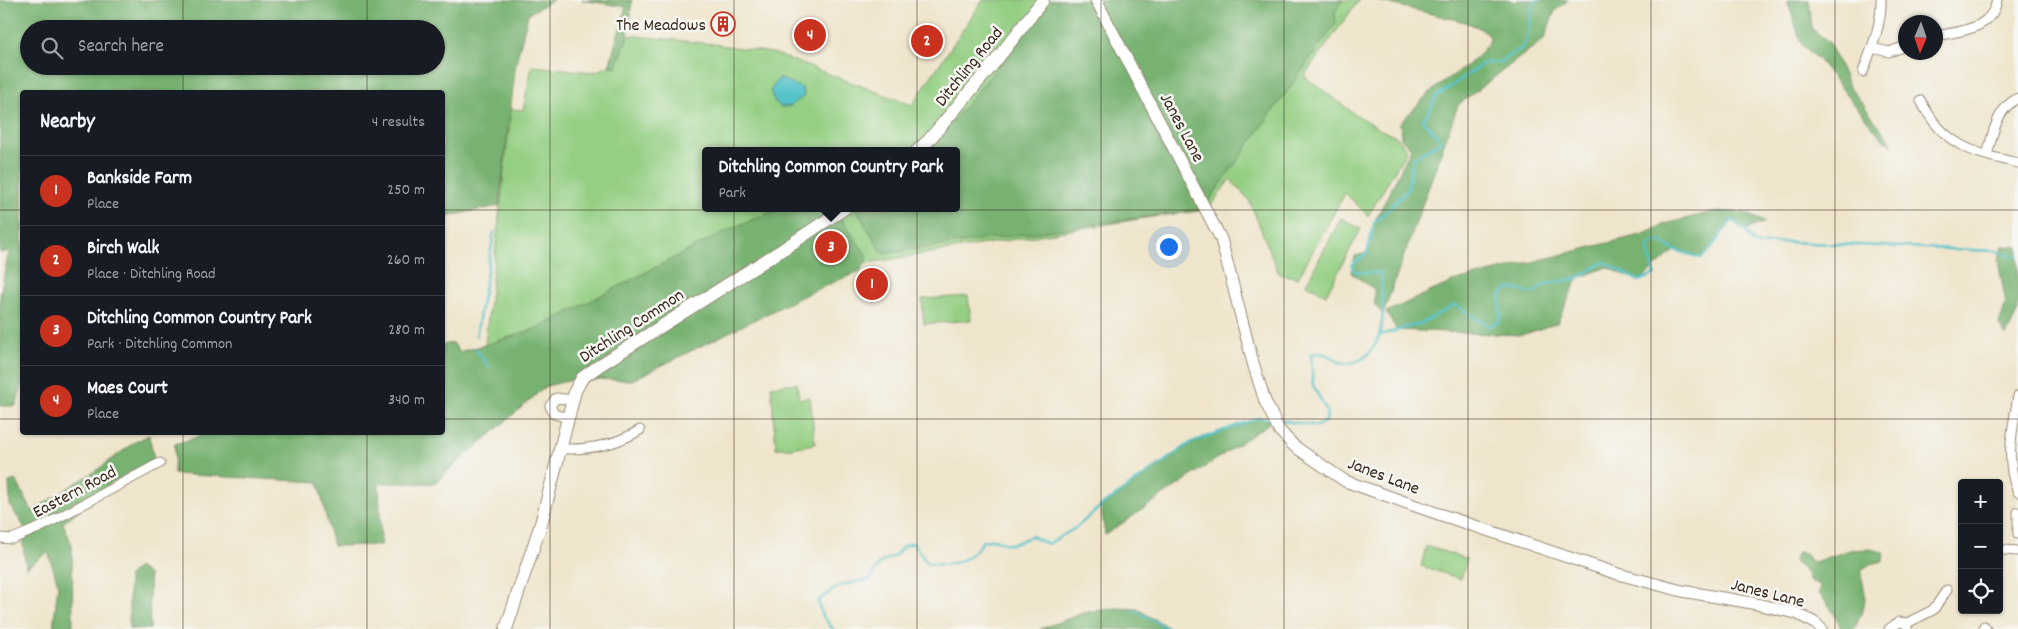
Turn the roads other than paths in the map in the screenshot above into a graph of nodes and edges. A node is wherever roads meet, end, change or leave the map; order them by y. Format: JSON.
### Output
{"nodes":[{"id":1,"x":1043,"y":0,"type":"edge"},
{"id":2,"x":1096,"y":0,"type":"edge"},
{"id":3,"x":1881,"y":0,"type":"edge"},
{"id":4,"x":1997,"y":0,"type":"edge"},
{"id":5,"x":1943,"y":34,"type":"edge"},
{"id":6,"x":1872,"y":48,"type":"junction"},
{"id":7,"x":1898,"y":49,"type":"edge"},
{"id":8,"x":1862,"y":72,"type":"dead end"},
{"id":9,"x":2018,"y":98,"type":"edge"},
{"id":10,"x":1921,"y":101,"type":"dead end"},
{"id":11,"x":921,"y":147,"type":"edge"},
{"id":12,"x":1987,"y":155,"type":"junction"},
{"id":13,"x":2018,"y":163,"type":"edge"},
{"id":14,"x":839,"y":212,"type":"edge"},
{"id":15,"x":2018,"y":396,"type":"edge"},
{"id":16,"x":573,"y":400,"type":"junction"},
{"id":17,"x":568,"y":418,"type":"junction"},
{"id":18,"x":2016,"y":425,"type":"edge"},
{"id":19,"x":640,"y":430,"type":"dead end"},
{"id":20,"x":629,"y":437,"type":"junction"},
{"id":21,"x":633,"y":446,"type":"dead end"},
{"id":22,"x":562,"y":449,"type":"junction"},
{"id":23,"x":160,"y":463,"type":"dead end"},
{"id":24,"x":2018,"y":492,"type":"edge"},
{"id":25,"x":2018,"y":512,"type":"edge"},
{"id":26,"x":2018,"y":534,"type":"edge"},
{"id":27,"x":0,"y":538,"type":"edge"},
{"id":28,"x":2004,"y":550,"type":"dead end"},
{"id":29,"x":2018,"y":551,"type":"edge"},
{"id":30,"x":1947,"y":590,"type":"dead end"},
{"id":31,"x":1907,"y":626,"type":"edge"},
{"id":32,"x":506,"y":629,"type":"edge"},
{"id":33,"x":1821,"y":629,"type":"edge"},
{"id":34,"x":1889,"y":629,"type":"edge"}],
"edges":[{"from":1,"to":11,"type":"main road","name":"Ditchling Road"},
{"from":2,"to":33,"type":"street","name":"Janes Lane"},
{"from":3,"to":6,"type":"street"},
{"from":4,"to":5,"type":"street"},
{"from":6,"to":7,"type":"street"},
{"from":6,"to":8,"type":"street"},
{"from":9,"to":12,"type":"street"},
{"from":10,"to":12,"type":"street"},
{"from":12,"to":13,"type":"street"},
{"from":14,"to":16,"type":"main road","name":"Ditchling Common"},
{"from":15,"to":18,"type":"street"},
{"from":16,"to":17,"type":"main road","name":"Ditchling Common"},
{"from":16,"to":17,"type":"street"},
{"from":17,"to":22,"type":"main road","name":"Ditchling Common"},
{"from":18,"to":24,"type":"street"},
{"from":19,"to":20,"type":"street"},
{"from":20,"to":21,"type":"street"},
{"from":20,"to":22,"type":"street"},
{"from":22,"to":32,"type":"main road","name":"Ditchling Common"},
{"from":23,"to":27,"type":"street","name":"Eastern Road"},
{"from":25,"to":26,"type":"street"},
{"from":28,"to":29,"type":"street"},
{"from":30,"to":31,"type":"street"},
{"from":31,"to":34,"type":"street"}]}
